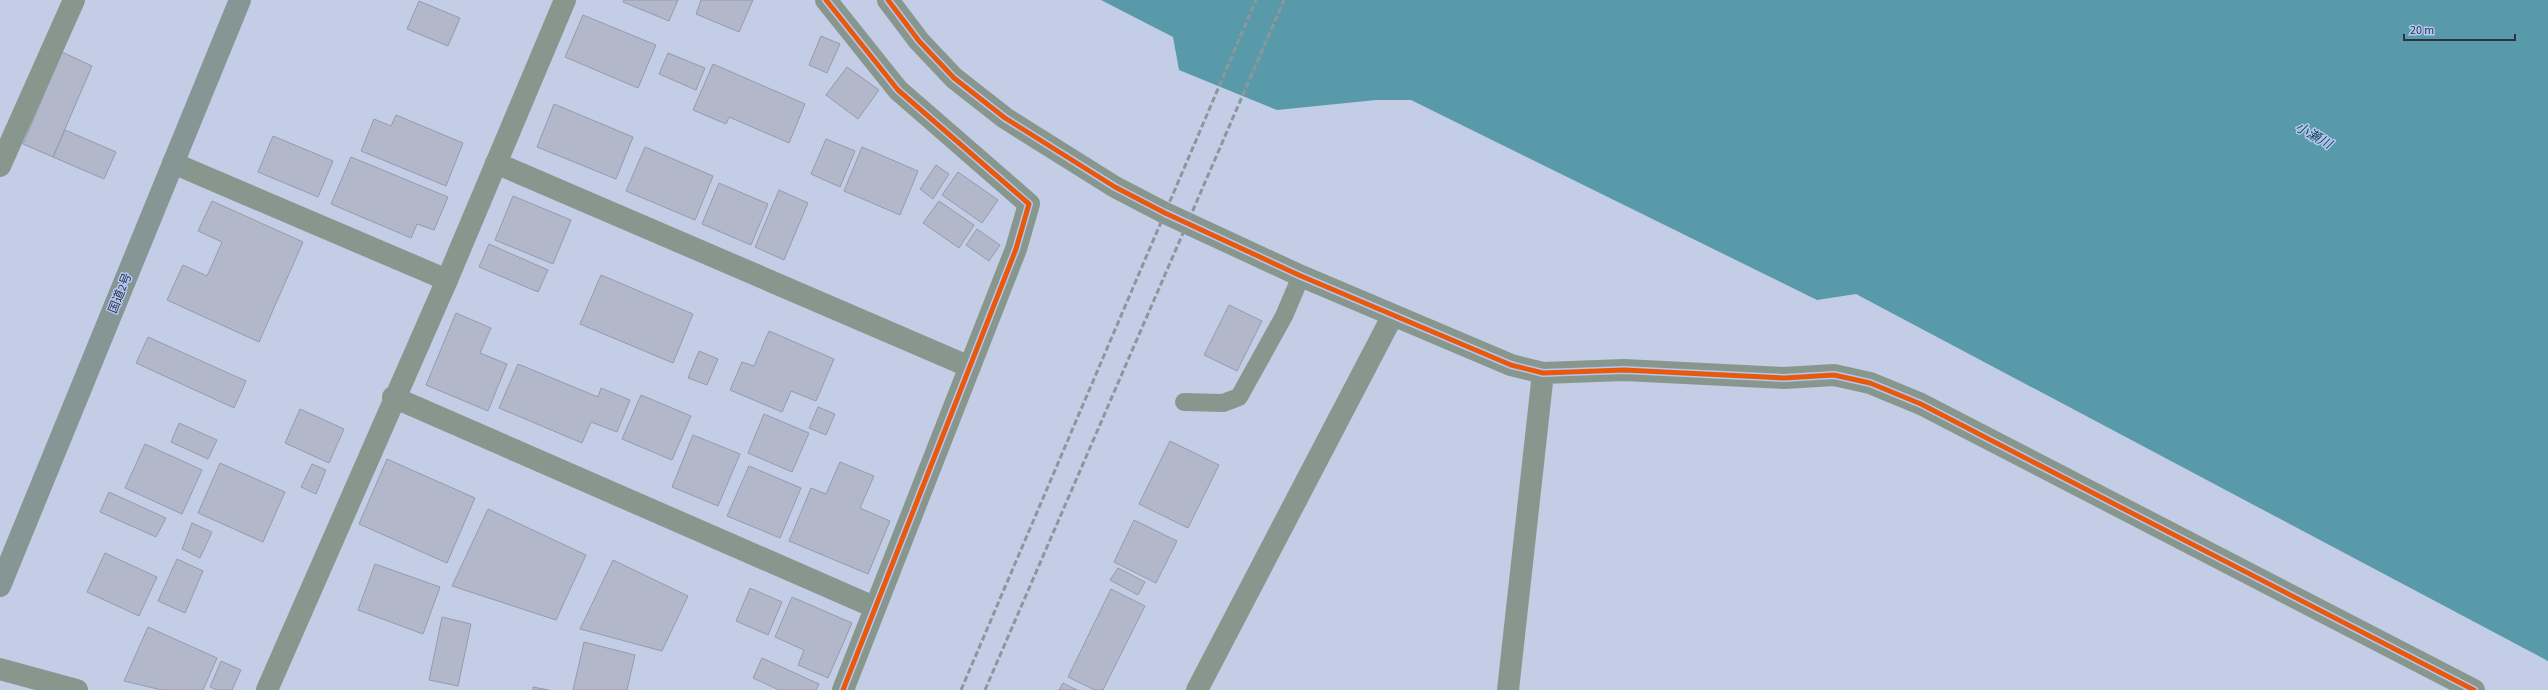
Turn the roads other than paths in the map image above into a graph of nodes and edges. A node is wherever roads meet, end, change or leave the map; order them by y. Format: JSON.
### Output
{"nodes":[{"id":1,"x":74,"y":0,"type":"edge"},
{"id":2,"x":240,"y":0,"type":"edge"},
{"id":3,"x":565,"y":0,"type":"edge"},
{"id":4,"x":826,"y":0,"type":"edge"},
{"id":5,"x":888,"y":0,"type":"edge"},
{"id":6,"x":173,"y":163,"type":"junction"},
{"id":7,"x":496,"y":163,"type":"junction"},
{"id":8,"x":0,"y":166,"type":"edge"},
{"id":9,"x":1301,"y":276,"type":"junction"},
{"id":10,"x":446,"y":280,"type":"junction"},
{"id":11,"x":1393,"y":315,"type":"junction"},
{"id":12,"x":970,"y":367,"type":"junction"},
{"id":13,"x":1543,"y":373,"type":"junction"},
{"id":14,"x":393,"y":397,"type":"junction"},
{"id":15,"x":1184,"y":402,"type":"dead end"},
{"id":16,"x":0,"y":586,"type":"edge"},
{"id":17,"x":874,"y":607,"type":"junction"},
{"id":18,"x":0,"y":669,"type":"edge"},
{"id":19,"x":77,"y":690,"type":"edge"},
{"id":20,"x":267,"y":690,"type":"edge"},
{"id":21,"x":843,"y":690,"type":"edge"},
{"id":22,"x":1198,"y":690,"type":"edge"},
{"id":23,"x":1508,"y":690,"type":"edge"},
{"id":24,"x":2474,"y":690,"type":"edge"}],
"edges":[{"from":1,"to":8,"type":"street"},
{"from":2,"to":6,"type":"highway","name":"国道2号"},
{"from":3,"to":7,"type":"street"},
{"from":4,"to":12,"type":"street"},
{"from":5,"to":9,"type":"street"},
{"from":6,"to":10,"type":"street"},
{"from":6,"to":16,"type":"highway","name":"国道2号"},
{"from":7,"to":10,"type":"street"},
{"from":7,"to":12,"type":"street"},
{"from":9,"to":11,"type":"street"},
{"from":9,"to":15,"type":"lane"},
{"from":10,"to":14,"type":"street"},
{"from":11,"to":13,"type":"street"},
{"from":11,"to":22,"type":"street"},
{"from":12,"to":17,"type":"street"},
{"from":13,"to":23,"type":"street"},
{"from":13,"to":24,"type":"street"},
{"from":14,"to":17,"type":"street"},
{"from":14,"to":20,"type":"street"},
{"from":17,"to":21,"type":"street"},
{"from":18,"to":19,"type":"street"}]}
